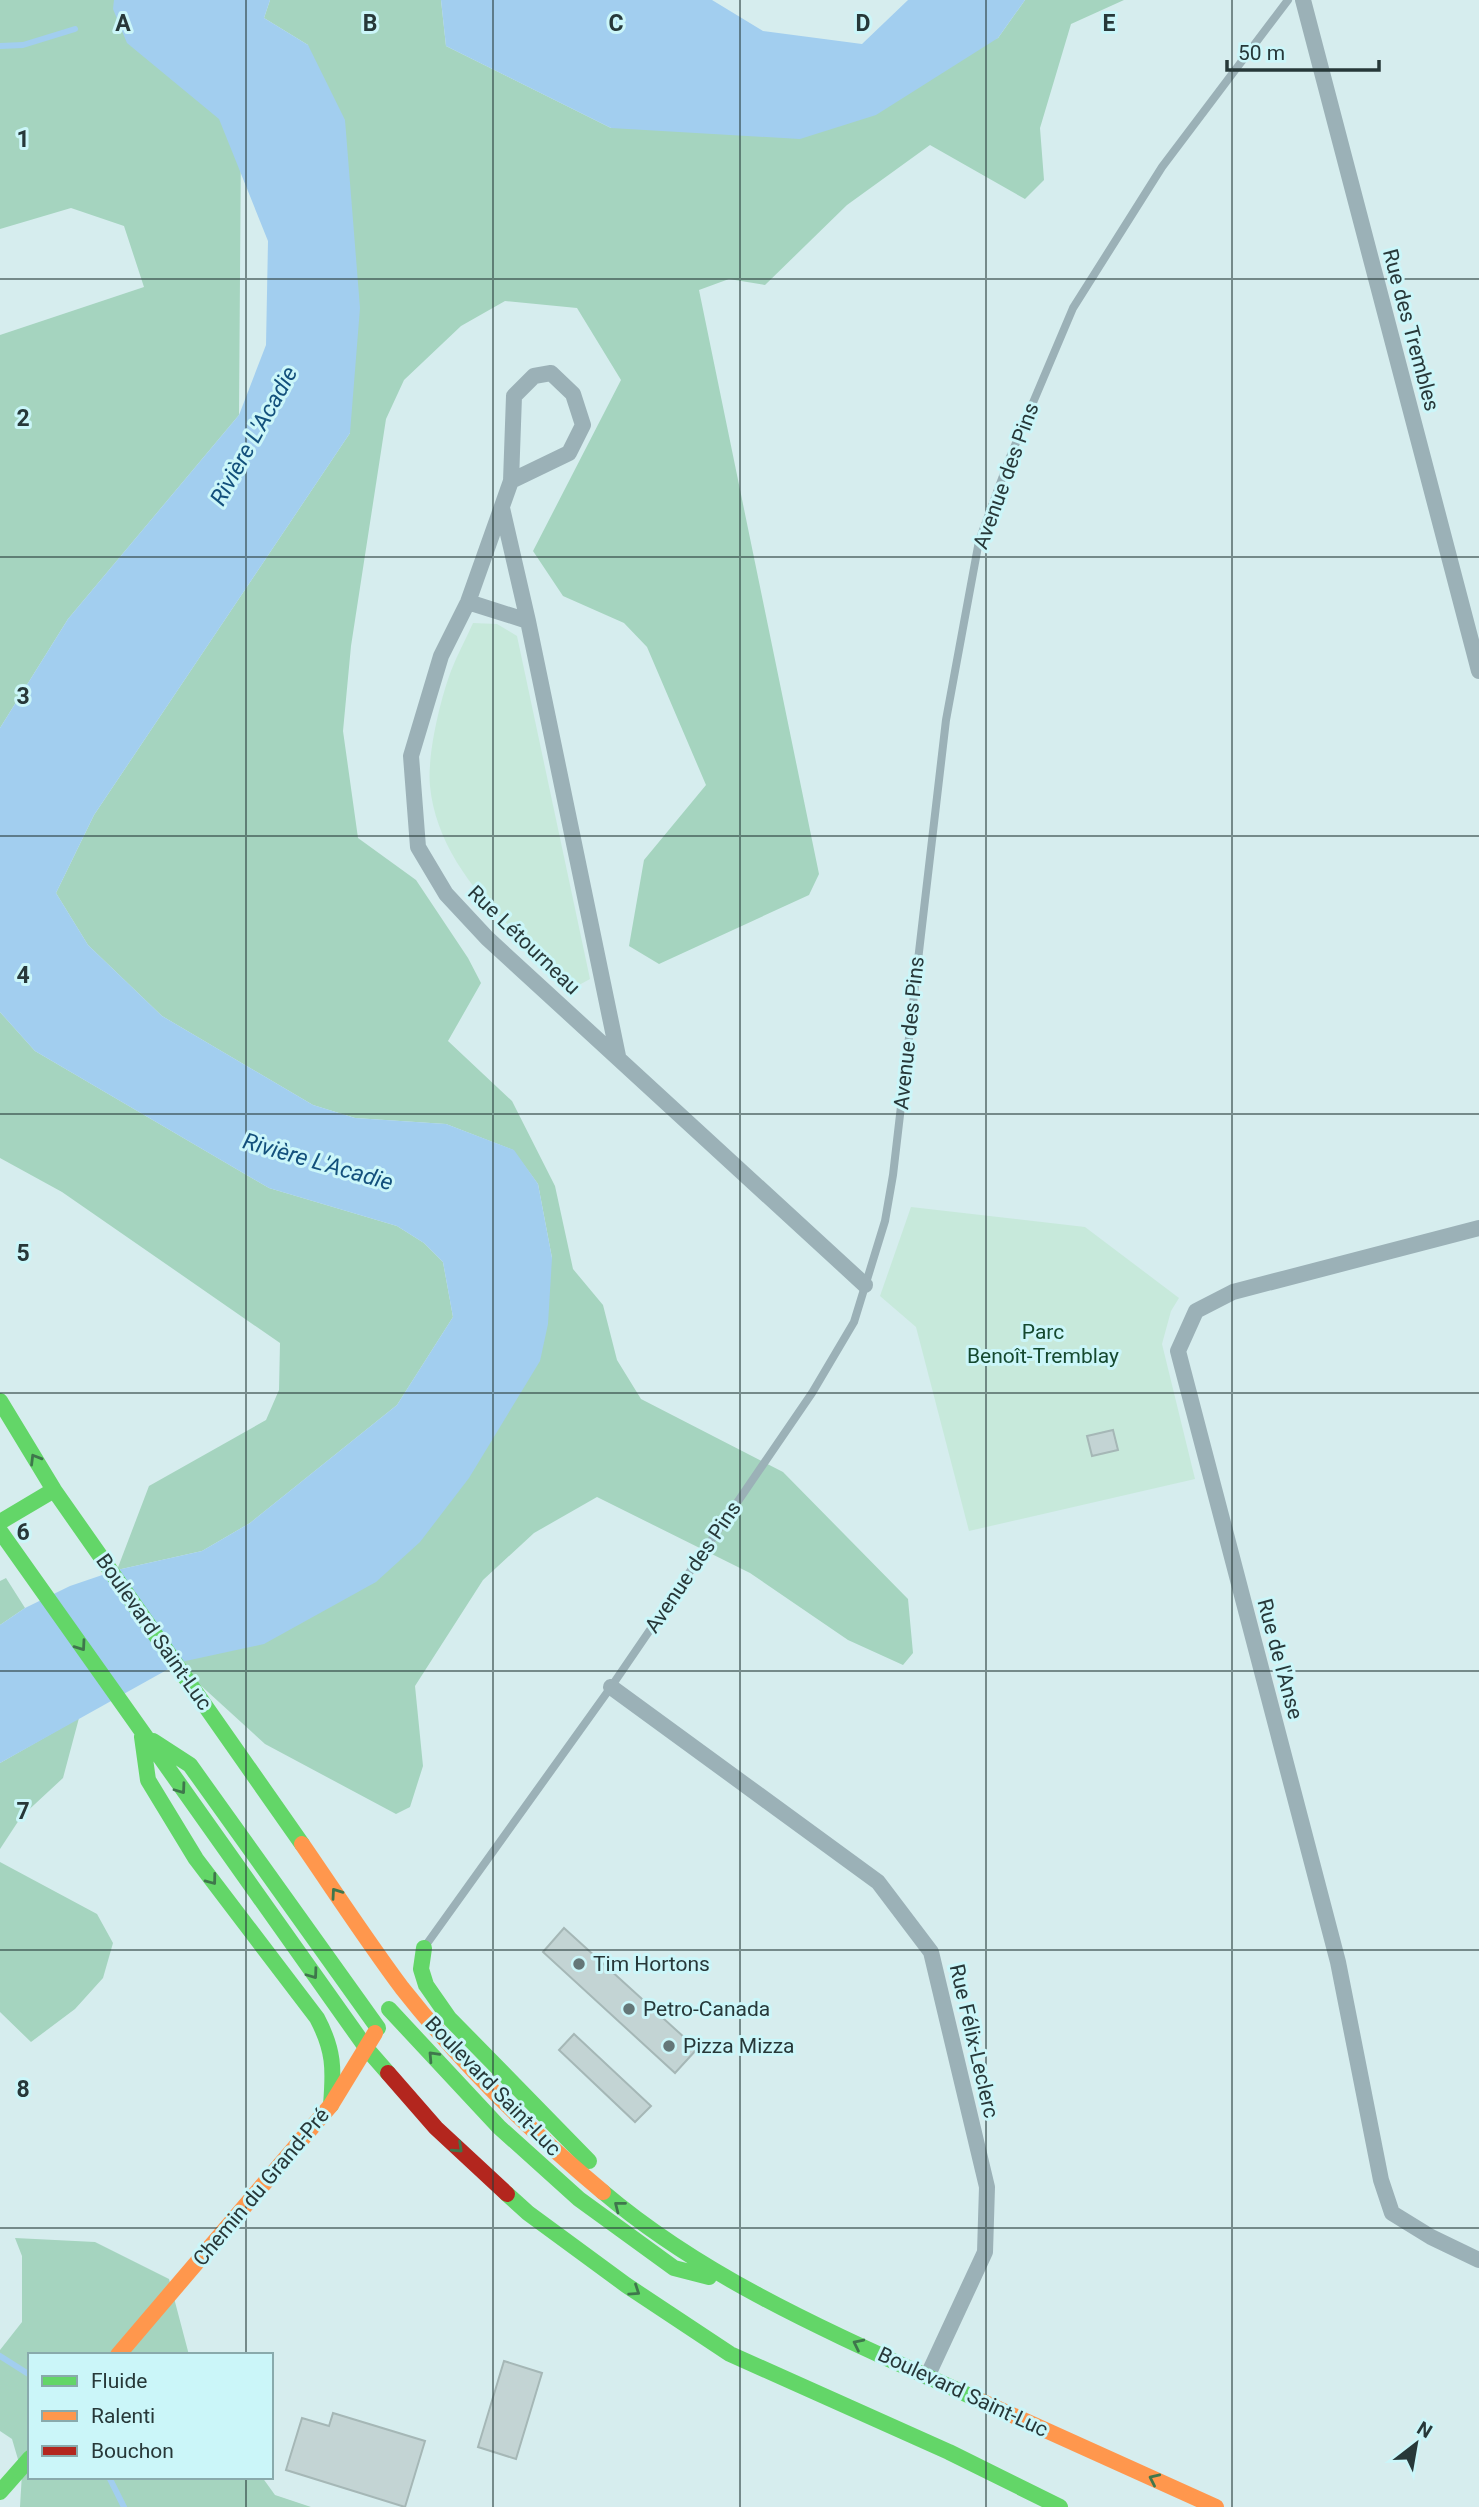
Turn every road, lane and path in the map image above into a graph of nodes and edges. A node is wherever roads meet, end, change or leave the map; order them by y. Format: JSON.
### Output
{"nodes":[{"id":1,"x":1288,"y":0,"type":"edge"},
{"id":2,"x":1303,"y":0,"type":"edge"},
{"id":3,"x":511,"y":481,"type":"junction"},
{"id":4,"x":502,"y":508,"type":"junction"},
{"id":5,"x":468,"y":601,"type":"junction"},
{"id":6,"x":528,"y":621,"type":"junction"},
{"id":7,"x":1479,"y":671,"type":"edge"},
{"id":8,"x":618,"y":1056,"type":"junction"},
{"id":9,"x":1479,"y":1228,"type":"edge"},
{"id":10,"x":865,"y":1285,"type":"junction"},
{"id":11,"x":0,"y":1401,"type":"edge"},
{"id":12,"x":54,"y":1490,"type":"junction"},
{"id":13,"x":0,"y":1522,"type":"edge"},
{"id":14,"x":0,"y":1531,"type":"edge"},
{"id":15,"x":611,"y":1687,"type":"junction"},
{"id":16,"x":141,"y":1733,"type":"junction"},
{"id":17,"x":424,"y":1948,"type":"junction"},
{"id":18,"x":413,"y":1968,"type":"dead end"},
{"id":19,"x":405,"y":1982,"type":"junction"},
{"id":20,"x":389,"y":2008,"type":"junction"},
{"id":21,"x":378,"y":2028,"type":"junction"},
{"id":22,"x":366,"y":2049,"type":"junction"},
{"id":23,"x":331,"y":2105,"type":"junction"},
{"id":24,"x":1479,"y":2260,"type":"edge"},
{"id":25,"x":737,"y":2284,"type":"junction"},
{"id":26,"x":120,"y":2353,"type":"edge"},
{"id":27,"x":927,"y":2377,"type":"junction"},
{"id":28,"x":28,"y":2460,"type":"edge"},
{"id":29,"x":0,"y":2492,"type":"edge"},
{"id":30,"x":1060,"y":2507,"type":"edge"},
{"id":31,"x":1216,"y":2507,"type":"edge"}],
"edges":[{"from":1,"to":10,"type":"lane","name":"Avenue des Pins"},
{"from":2,"to":7,"type":"street","name":"Rue des Trembles"},
{"from":3,"to":3,"type":"street","name":"Rue Létourneau"},
{"from":3,"to":4,"type":"street","name":"Rue Létourneau"},
{"from":4,"to":5,"type":"street","name":"Rue Létourneau"},
{"from":4,"to":6,"type":"street","name":"Rue Létourneau"},
{"from":5,"to":6,"type":"street"},
{"from":5,"to":8,"type":"street","name":"Rue Létourneau"},
{"from":6,"to":8,"type":"street","name":"Rue Létourneau"},
{"from":8,"to":10,"type":"street","name":"Rue Létourneau"},
{"from":9,"to":24,"type":"street","name":"Rue de l'Anse"},
{"from":10,"to":15,"type":"lane","name":"Avenue des Pins"},
{"from":12,"to":11,"type":"main road","name":"Boulevard Saint-Luc","one_way":true},
{"from":12,"to":13,"type":"main road"},
{"from":19,"to":12,"type":"main road","name":"Boulevard Saint-Luc","one_way":true},
{"from":14,"to":16,"type":"main road","one_way":true},
{"from":15,"to":17,"type":"lane","name":"Avenue des Pins"},
{"from":15,"to":27,"type":"street","name":"Rue Félix-Leclerc"},
{"from":16,"to":21,"type":"main road"},
{"from":16,"to":22,"type":"main road","one_way":true},
{"from":16,"to":23,"type":"main road","one_way":true},
{"from":17,"to":18,"type":"lane","name":"Avenue des Pins"},
{"from":17,"to":25,"type":"main road"},
{"from":19,"to":20,"type":"main road"},
{"from":25,"to":19,"type":"main road","name":"Boulevard Saint-Luc","one_way":true},
{"from":20,"to":21,"type":"main road","name":"Chemin du Grand-Pré"},
{"from":25,"to":20,"type":"main road","one_way":true},
{"from":21,"to":22,"type":"main road","name":"Chemin du Grand-Pré"},
{"from":22,"to":23,"type":"main road","name":"Chemin du Grand-Pré"},
{"from":22,"to":30,"type":"main road","one_way":true},
{"from":23,"to":26,"type":"main road","name":"Chemin du Grand-Pré"},
{"from":27,"to":25,"type":"main road","name":"Boulevard Saint-Luc","one_way":true},
{"from":31,"to":27,"type":"main road","name":"Boulevard Saint-Luc","one_way":true},
{"from":28,"to":29,"type":"main road"}]}
